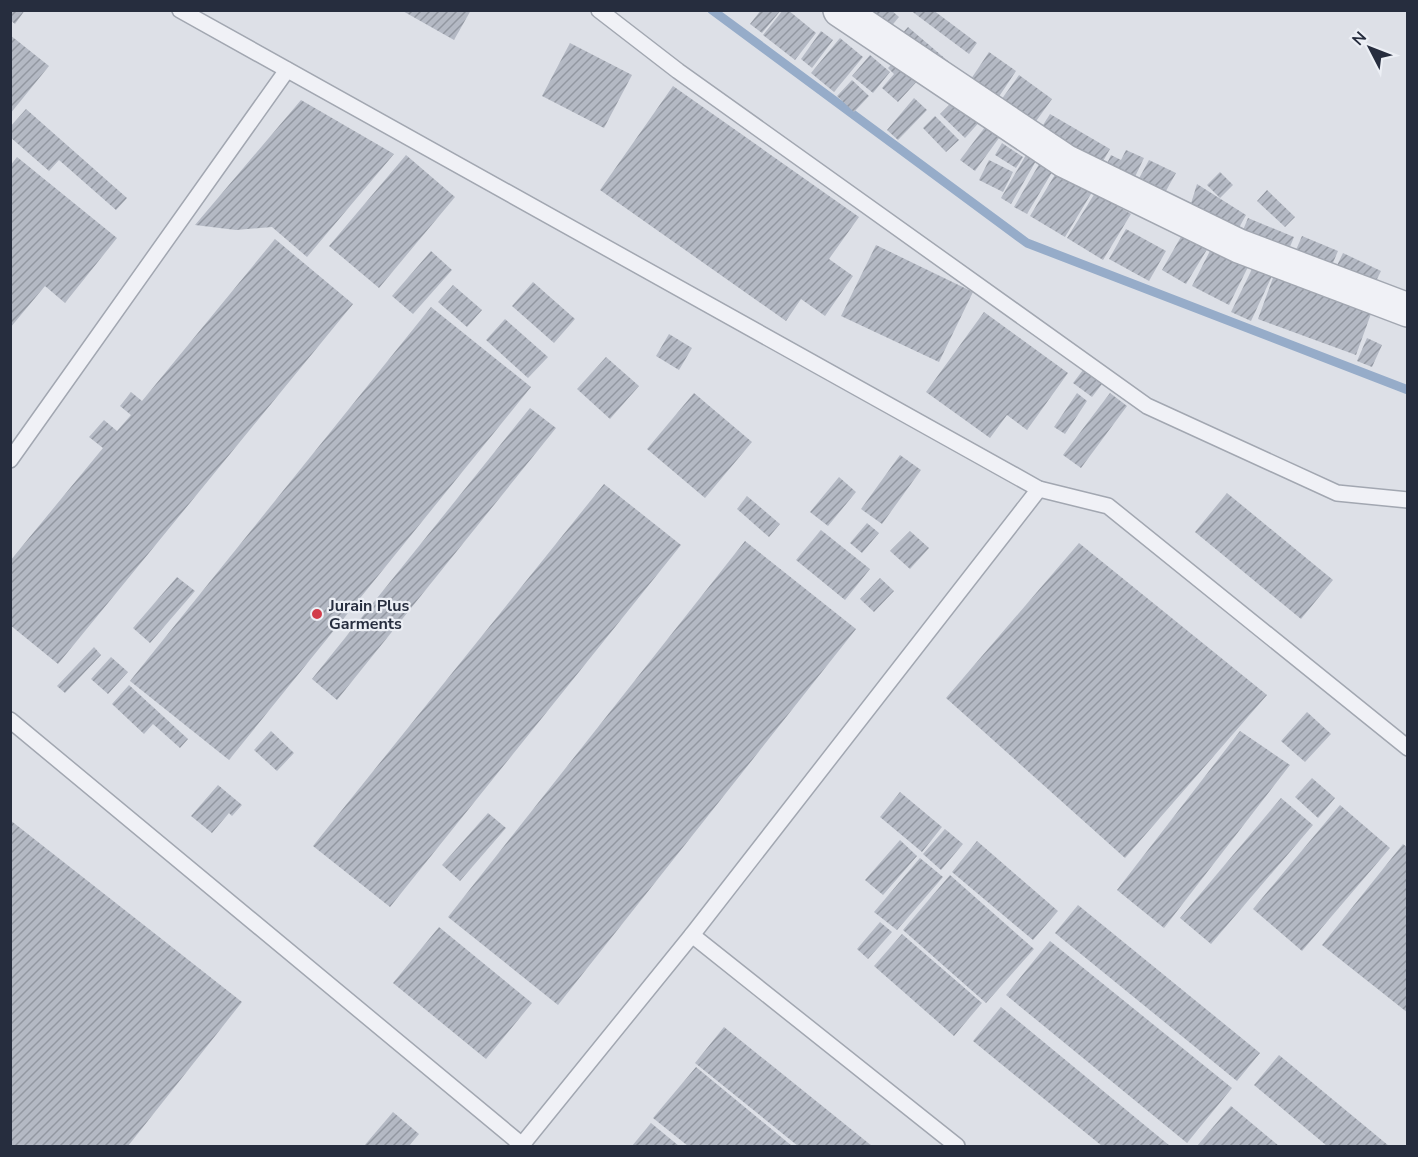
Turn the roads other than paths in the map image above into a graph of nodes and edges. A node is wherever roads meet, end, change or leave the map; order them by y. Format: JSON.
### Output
{"nodes":[{"id":1,"x":180,"y":10,"type":"edge"},
{"id":2,"x":598,"y":10,"type":"edge"},
{"id":3,"x":840,"y":10,"type":"edge"},
{"id":4,"x":287,"y":70,"type":"junction"},
{"id":5,"x":1407,"y":310,"type":"edge"},
{"id":6,"x":10,"y":460,"type":"edge"},
{"id":7,"x":1039,"y":489,"type":"junction"},
{"id":8,"x":1407,"y":500,"type":"edge"},
{"id":9,"x":10,"y":720,"type":"edge"},
{"id":10,"x":1407,"y":748,"type":"edge"},
{"id":11,"x":692,"y":934,"type":"junction"},
{"id":12,"x":522,"y":1145,"type":"edge"},
{"id":13,"x":957,"y":1146,"type":"edge"}],
"edges":[{"from":1,"to":4,"type":"lane"},
{"from":2,"to":8,"type":"lane"},
{"from":3,"to":5,"type":"street"},
{"from":4,"to":6,"type":"lane"},
{"from":4,"to":7,"type":"lane"},
{"from":7,"to":10,"type":"lane"},
{"from":7,"to":11,"type":"lane"},
{"from":9,"to":12,"type":"lane"},
{"from":11,"to":12,"type":"lane"},
{"from":11,"to":13,"type":"lane"}]}
